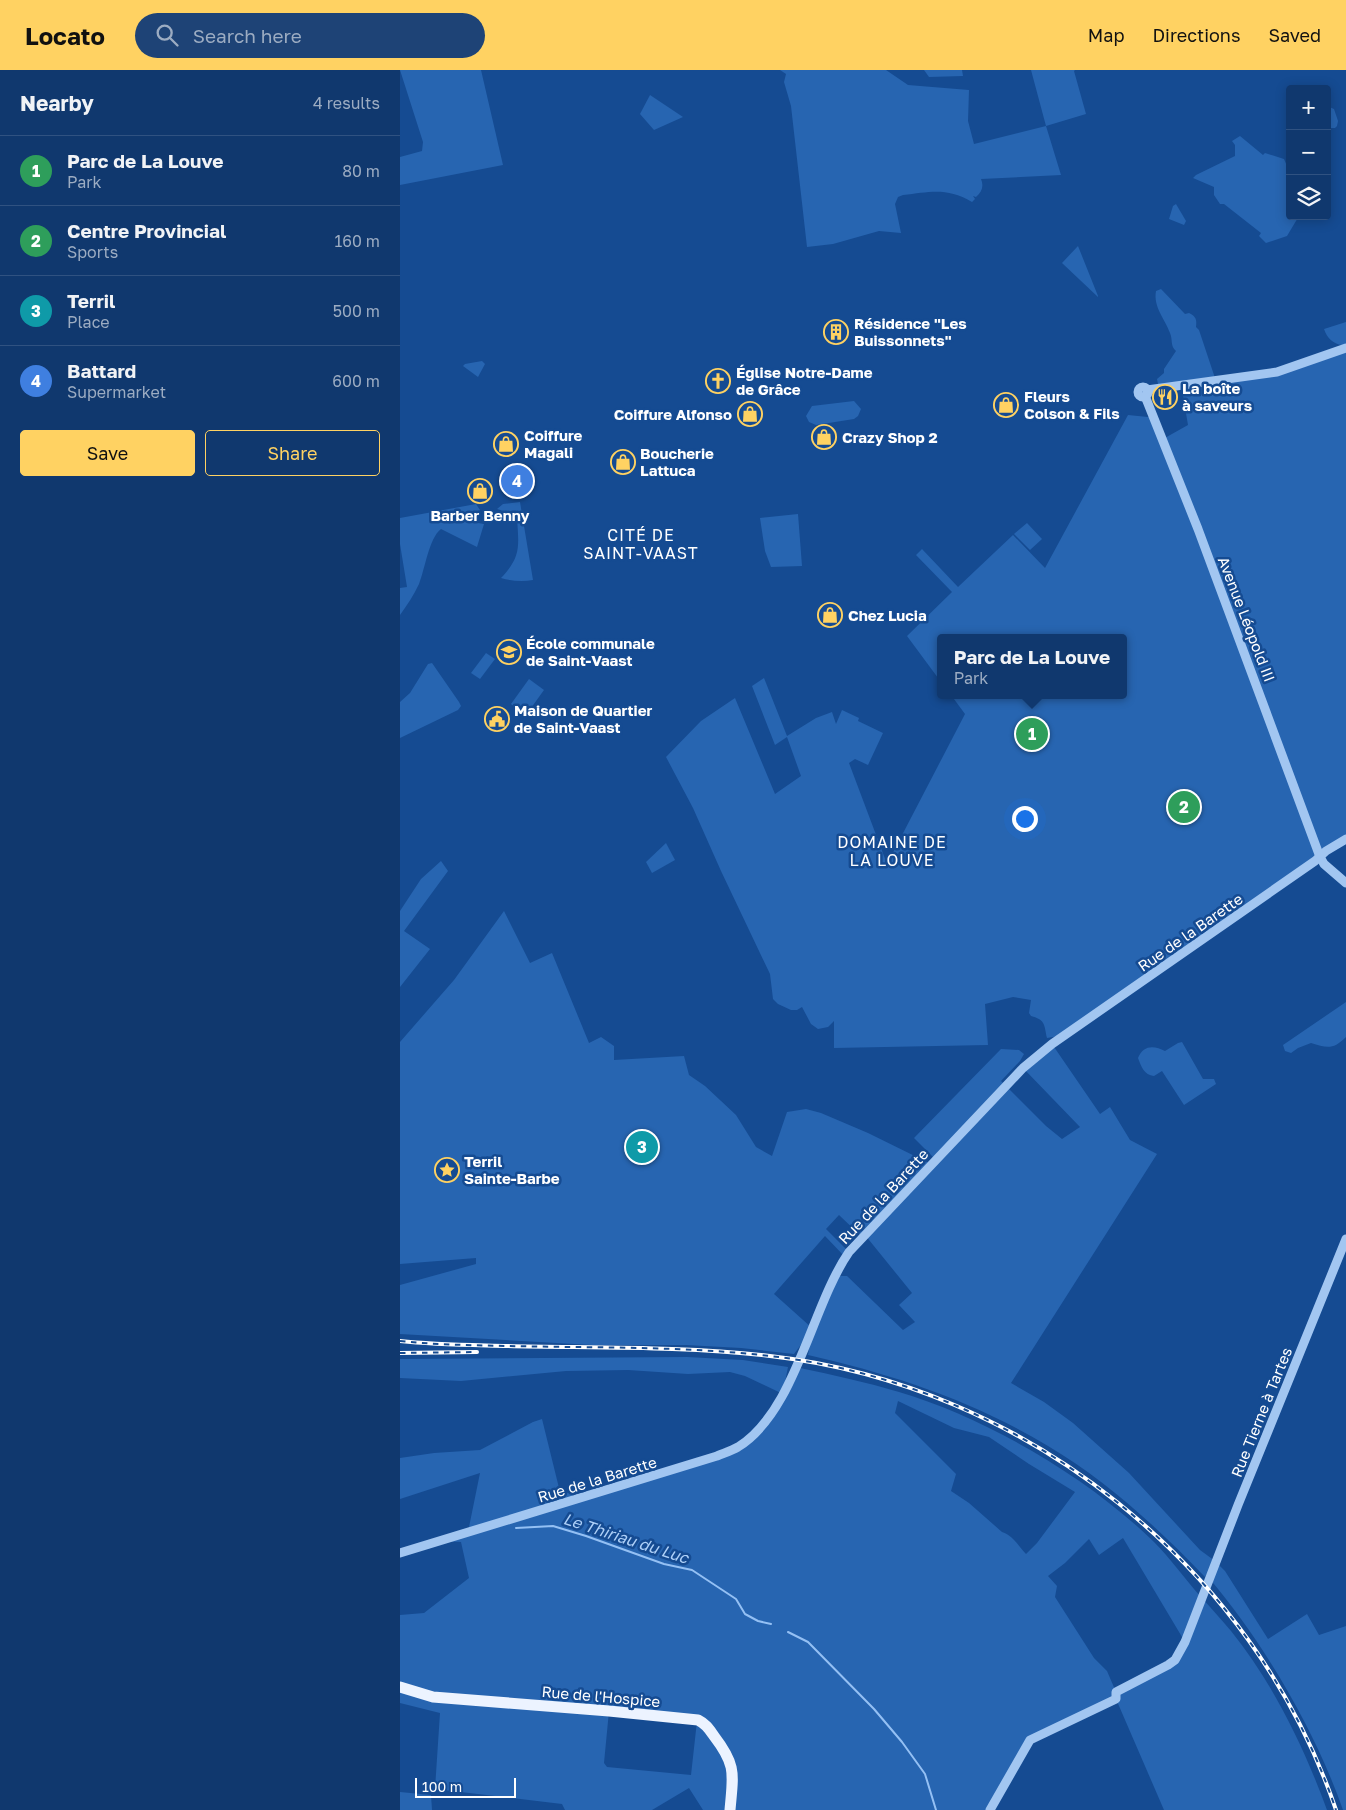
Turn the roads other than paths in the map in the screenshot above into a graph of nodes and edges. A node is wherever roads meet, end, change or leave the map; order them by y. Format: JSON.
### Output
{"nodes":[{"id":1,"x":1346,"y":348,"type":"edge"},
{"id":2,"x":1346,"y":839,"type":"edge"},
{"id":3,"x":1320,"y":855,"type":"junction"},
{"id":4,"x":1346,"y":883,"type":"edge"},
{"id":5,"x":1346,"y":1239,"type":"edge"},
{"id":6,"x":400,"y":1553,"type":"edge"},
{"id":7,"x":400,"y":1687,"type":"edge"},
{"id":8,"x":730,"y":1810,"type":"edge"},
{"id":9,"x":990,"y":1810,"type":"edge"}],
"edges":[{"from":1,"to":3,"type":"street","name":"Avenue Léopold III"},
{"from":2,"to":3,"type":"street","name":"Rue de la Barette"},
{"from":3,"to":4,"type":"street"},
{"from":3,"to":6,"type":"street","name":"Rue de la Barette"},
{"from":5,"to":9,"type":"street","name":"Rue Tierne à Tartes"},
{"from":7,"to":8,"type":"main road","name":"Rue de l'Hospice"}]}
